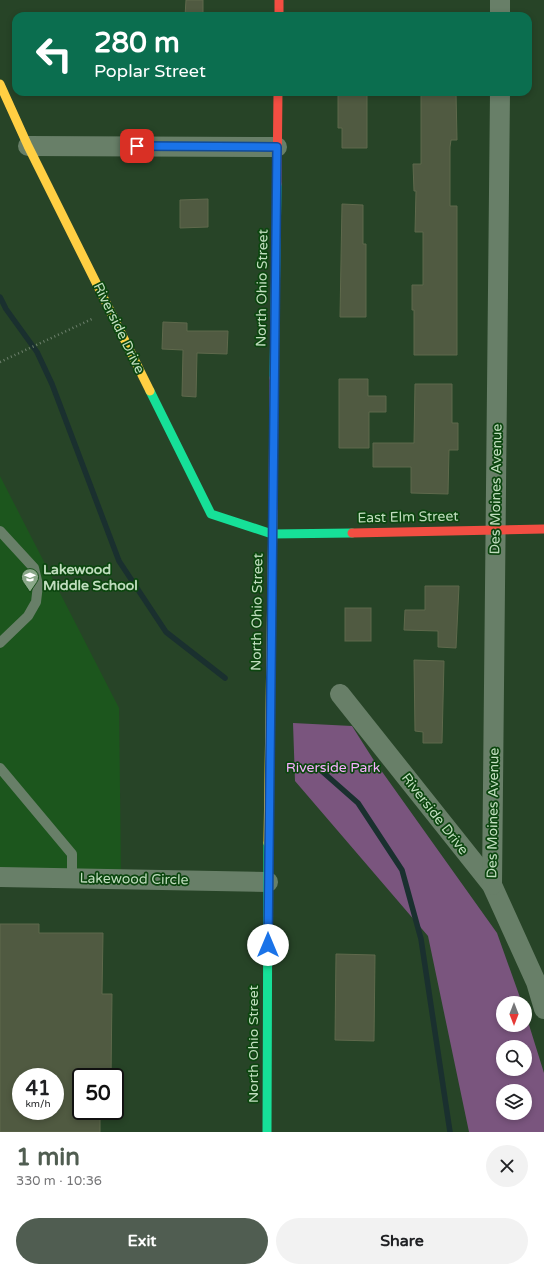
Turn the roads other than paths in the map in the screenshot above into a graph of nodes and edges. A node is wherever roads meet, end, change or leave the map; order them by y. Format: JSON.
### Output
{"nodes":[{"id":1,"x":279,"y":0,"type":"edge"},
{"id":2,"x":500,"y":0,"type":"edge"},
{"id":3,"x":279,"y":12,"type":"edge"},
{"id":4,"x":500,"y":12,"type":"edge"},
{"id":5,"x":0,"y":84,"type":"edge"},
{"id":6,"x":278,"y":96,"type":"edge"},
{"id":7,"x":500,"y":96,"type":"edge"},
{"id":8,"x":28,"y":146,"type":"junction"},
{"id":9,"x":277,"y":147,"type":"junction"},
{"id":10,"x":496,"y":529,"type":"junction"},
{"id":11,"x":544,"y":529,"type":"edge"},
{"id":12,"x":0,"y":531,"type":"edge"},
{"id":13,"x":272,"y":534,"type":"junction"},
{"id":14,"x":0,"y":643,"type":"edge"},
{"id":15,"x":340,"y":694,"type":"dead end"},
{"id":16,"x":0,"y":768,"type":"edge"},
{"id":17,"x":0,"y":877,"type":"edge"},
{"id":18,"x":72,"y":878,"type":"junction"},
{"id":19,"x":268,"y":882,"type":"junction"},
{"id":20,"x":492,"y":885,"type":"junction"},
{"id":21,"x":544,"y":1009,"type":"edge"},
{"id":22,"x":267,"y":1132,"type":"edge"}],
"edges":[{"from":1,"to":3,"type":"main road"},
{"from":2,"to":4,"type":"street"},
{"from":5,"to":8,"type":"main road","name":"Riverside Drive"},
{"from":6,"to":9,"type":"main road","name":"North Ohio Street"},
{"from":7,"to":10,"type":"street","name":"Des Moines Avenue"},
{"from":8,"to":9,"type":"street"},
{"from":8,"to":13,"type":"main road","name":"Riverside Drive"},
{"from":9,"to":13,"type":"main road","name":"North Ohio Street"},
{"from":10,"to":11,"type":"main road","name":"East Elm Street"},
{"from":10,"to":13,"type":"main road","name":"East Elm Street"},
{"from":10,"to":20,"type":"street","name":"Des Moines Avenue"},
{"from":12,"to":14,"type":"lane"},
{"from":13,"to":19,"type":"main road","name":"North Ohio Street"},
{"from":15,"to":20,"type":"street","name":"Riverside Drive"},
{"from":16,"to":18,"type":"lane"},
{"from":17,"to":18,"type":"street","name":"Lakewood Circle"},
{"from":18,"to":19,"type":"street","name":"Lakewood Circle"},
{"from":19,"to":22,"type":"main road","name":"North Ohio Street"},
{"from":20,"to":21,"type":"street","name":"Riverside Drive"}]}
